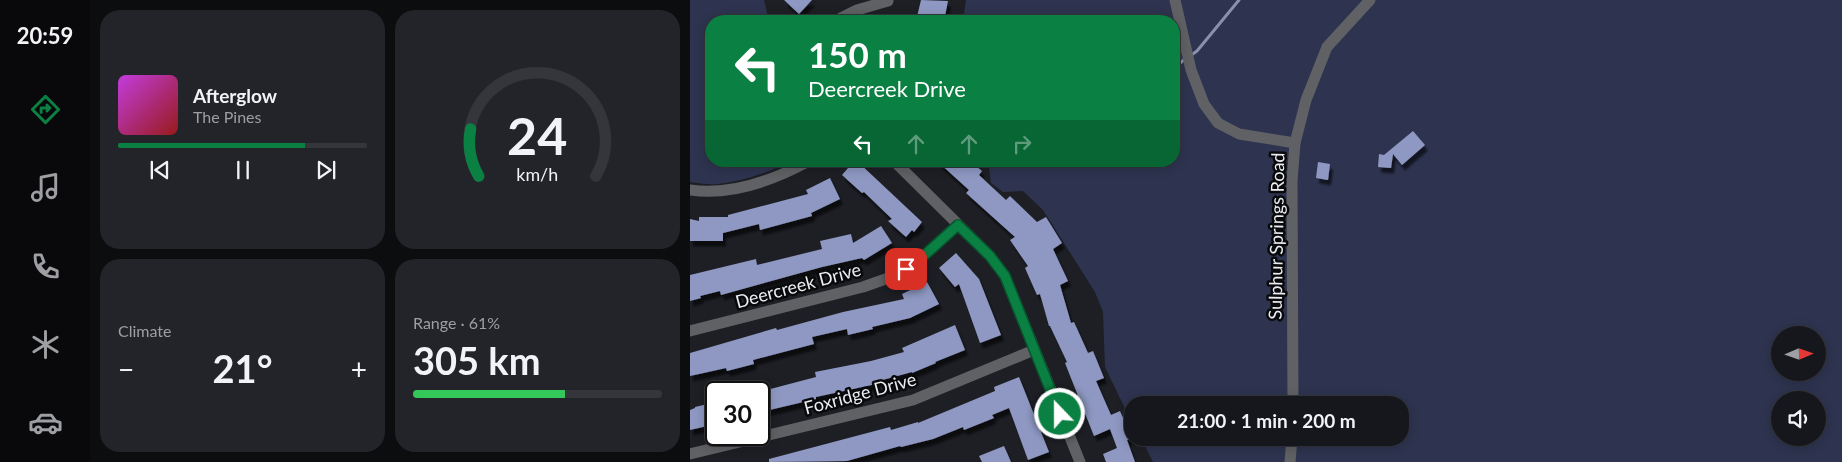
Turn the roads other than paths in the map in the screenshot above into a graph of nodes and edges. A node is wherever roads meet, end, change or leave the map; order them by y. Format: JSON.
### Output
{"nodes":[{"id":1,"x":1175,"y":0,"type":"edge"},
{"id":2,"x":1370,"y":0,"type":"edge"},
{"id":3,"x":888,"y":1,"type":"dead end"},
{"id":4,"x":847,"y":15,"type":"edge"},
{"id":5,"x":1178,"y":15,"type":"edge"},
{"id":6,"x":1180,"y":22,"type":"edge"},
{"id":7,"x":1295,"y":143,"type":"junction"},
{"id":8,"x":798,"y":167,"type":"edge"},
{"id":9,"x":900,"y":167,"type":"edge"},
{"id":10,"x":690,"y":190,"type":"edge"},
{"id":11,"x":958,"y":225,"type":"junction"},
{"id":12,"x":690,"y":331,"type":"edge"},
{"id":13,"x":1034,"y":350,"type":"junction"},
{"id":14,"x":1293,"y":396,"type":"edge"},
{"id":15,"x":1291,"y":446,"type":"edge"},
{"id":16,"x":690,"y":454,"type":"edge"},
{"id":17,"x":1080,"y":462,"type":"edge"},
{"id":18,"x":1290,"y":462,"type":"edge"}],
"edges":[{"from":1,"to":5,"type":"street"},
{"from":2,"to":7,"type":"street","name":"Sulphur Springs Road"},
{"from":3,"to":4,"type":"street"},
{"from":6,"to":7,"type":"street"},
{"from":7,"to":14,"type":"street","name":"Sulphur Springs Road"},
{"from":8,"to":10,"type":"street"},
{"from":9,"to":11,"type":"street"},
{"from":11,"to":12,"type":"street","name":"Deercreek Drive"},
{"from":11,"to":13,"type":"street"},
{"from":13,"to":16,"type":"street","name":"Foxridge Drive"},
{"from":13,"to":17,"type":"street"},
{"from":15,"to":18,"type":"street"}]}
